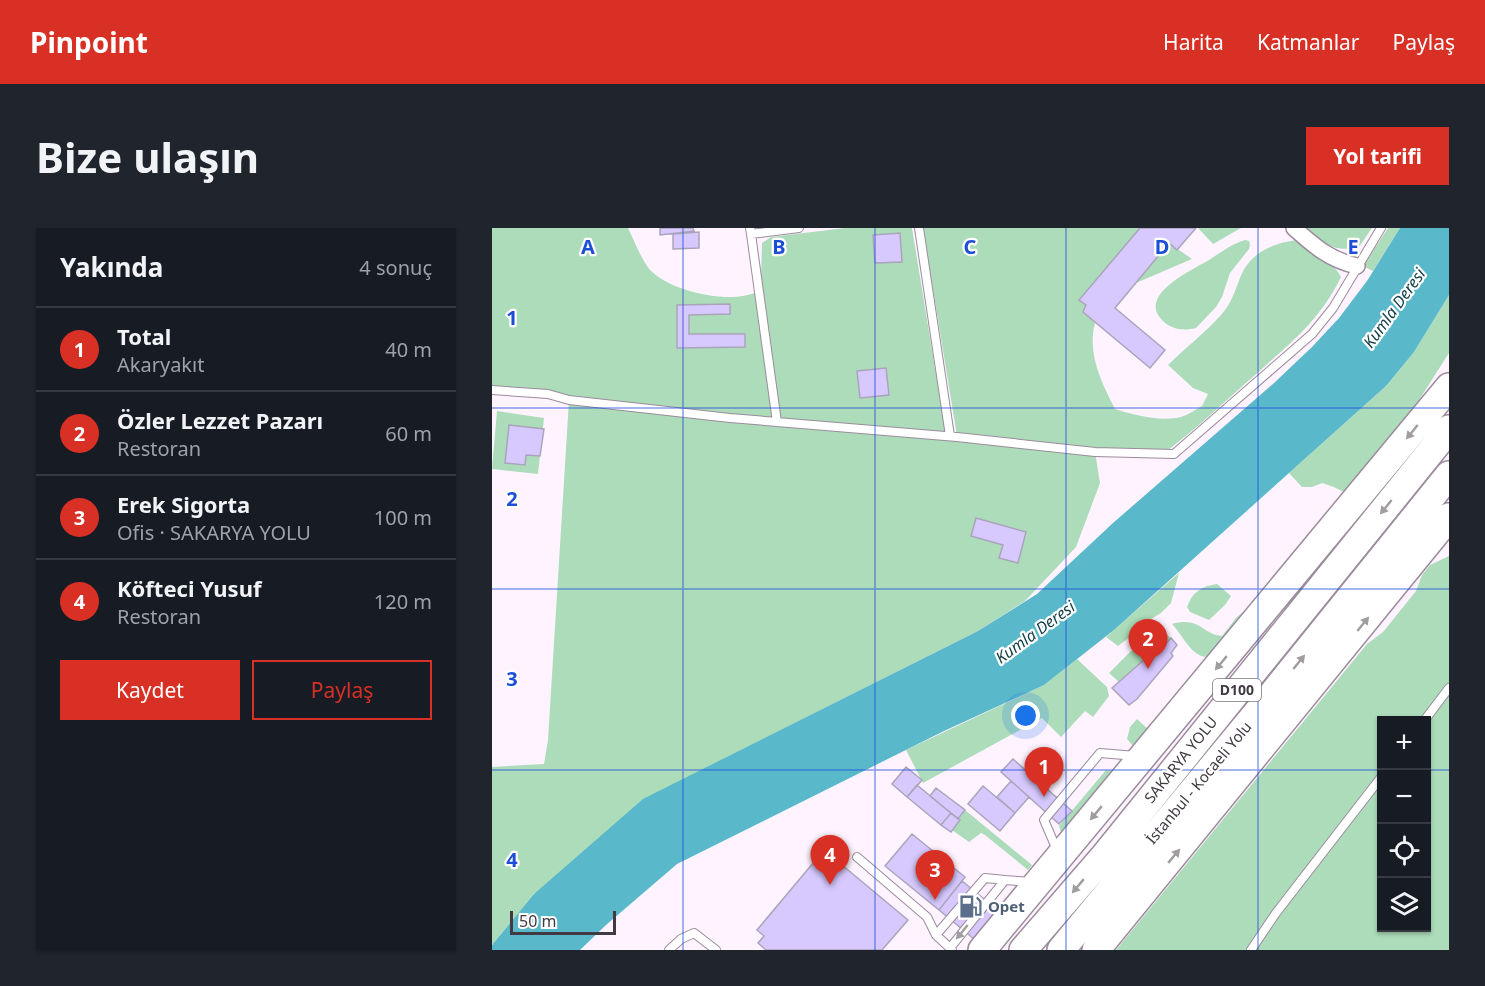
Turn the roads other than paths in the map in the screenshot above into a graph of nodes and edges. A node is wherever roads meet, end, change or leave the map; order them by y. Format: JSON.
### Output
{"nodes":[{"id":1,"x":799,"y":228,"type":"edge"},
{"id":2,"x":919,"y":228,"type":"edge"},
{"id":3,"x":1294,"y":228,"type":"edge"},
{"id":4,"x":1381,"y":228,"type":"edge"},
{"id":5,"x":750,"y":231,"type":"edge"},
{"id":6,"x":1357,"y":266,"type":"junction"},
{"id":7,"x":1449,"y":387,"type":"edge"},
{"id":8,"x":492,"y":390,"type":"edge"},
{"id":9,"x":777,"y":422,"type":"junction"},
{"id":10,"x":1449,"y":429,"type":"edge"},
{"id":11,"x":950,"y":436,"type":"junction"},
{"id":12,"x":1449,"y":476,"type":"edge"},
{"id":13,"x":1449,"y":517,"type":"edge"},
{"id":14,"x":1332,"y":529,"type":"junction"},
{"id":15,"x":1449,"y":688,"type":"edge"},
{"id":16,"x":1427,"y":716,"type":"edge"},
{"id":17,"x":1192,"y":747,"type":"junction"},
{"id":18,"x":1377,"y":782,"type":"edge"},
{"id":19,"x":856,"y":857,"type":"dead end"},
{"id":20,"x":1005,"y":880,"type":"junction"},
{"id":21,"x":1038,"y":882,"type":"junction"},
{"id":22,"x":1152,"y":882,"type":"junction"},
{"id":23,"x":936,"y":935,"type":"junction"},
{"id":24,"x":951,"y":949,"type":"edge"},
{"id":25,"x":1253,"y":949,"type":"edge"},
{"id":26,"x":669,"y":950,"type":"edge"},
{"id":27,"x":716,"y":950,"type":"edge"},
{"id":28,"x":982,"y":950,"type":"edge"},
{"id":29,"x":1023,"y":950,"type":"edge"},
{"id":30,"x":1060,"y":950,"type":"edge"},
{"id":31,"x":1084,"y":950,"type":"edge"},
{"id":32,"x":1096,"y":950,"type":"edge"}],
"edges":[{"from":1,"to":5,"type":"lane"},
{"from":2,"to":11,"type":"lane"},
{"from":3,"to":6,"type":"street"},
{"from":4,"to":6,"type":"lane"},
{"from":5,"to":9,"type":"lane"},
{"from":6,"to":11,"type":"lane"},
{"from":7,"to":14,"type":"highway","one_way":true},
{"from":8,"to":9,"type":"lane"},
{"from":9,"to":11,"type":"lane"},
{"from":10,"to":17,"type":"highway","name":"SAKARYA YOLU","number":"D100","one_way":true},
{"from":30,"to":12,"type":"highway","name":"İstanbul - Kocaeli Yolu","number":"D100","one_way":true},
{"from":22,"to":13,"type":"highway","one_way":true},
{"from":14,"to":17,"type":"highway"},
{"from":14,"to":21,"type":"highway","one_way":true},
{"from":15,"to":16,"type":"lane"},
{"from":17,"to":29,"type":"highway","name":"SAKARYA YOLU","number":"D100","one_way":true},
{"from":18,"to":25,"type":"lane"},
{"from":19,"to":23,"type":"lane"},
{"from":20,"to":21,"type":"lane"},
{"from":20,"to":23,"type":"lane"},
{"from":20,"to":24,"type":"lane","one_way":true},
{"from":21,"to":28,"type":"highway"},
{"from":22,"to":31,"type":"highway"},
{"from":22,"to":32,"type":"highway"},
{"from":23,"to":24,"type":"lane"},
{"from":26,"to":27,"type":"lane"}]}
